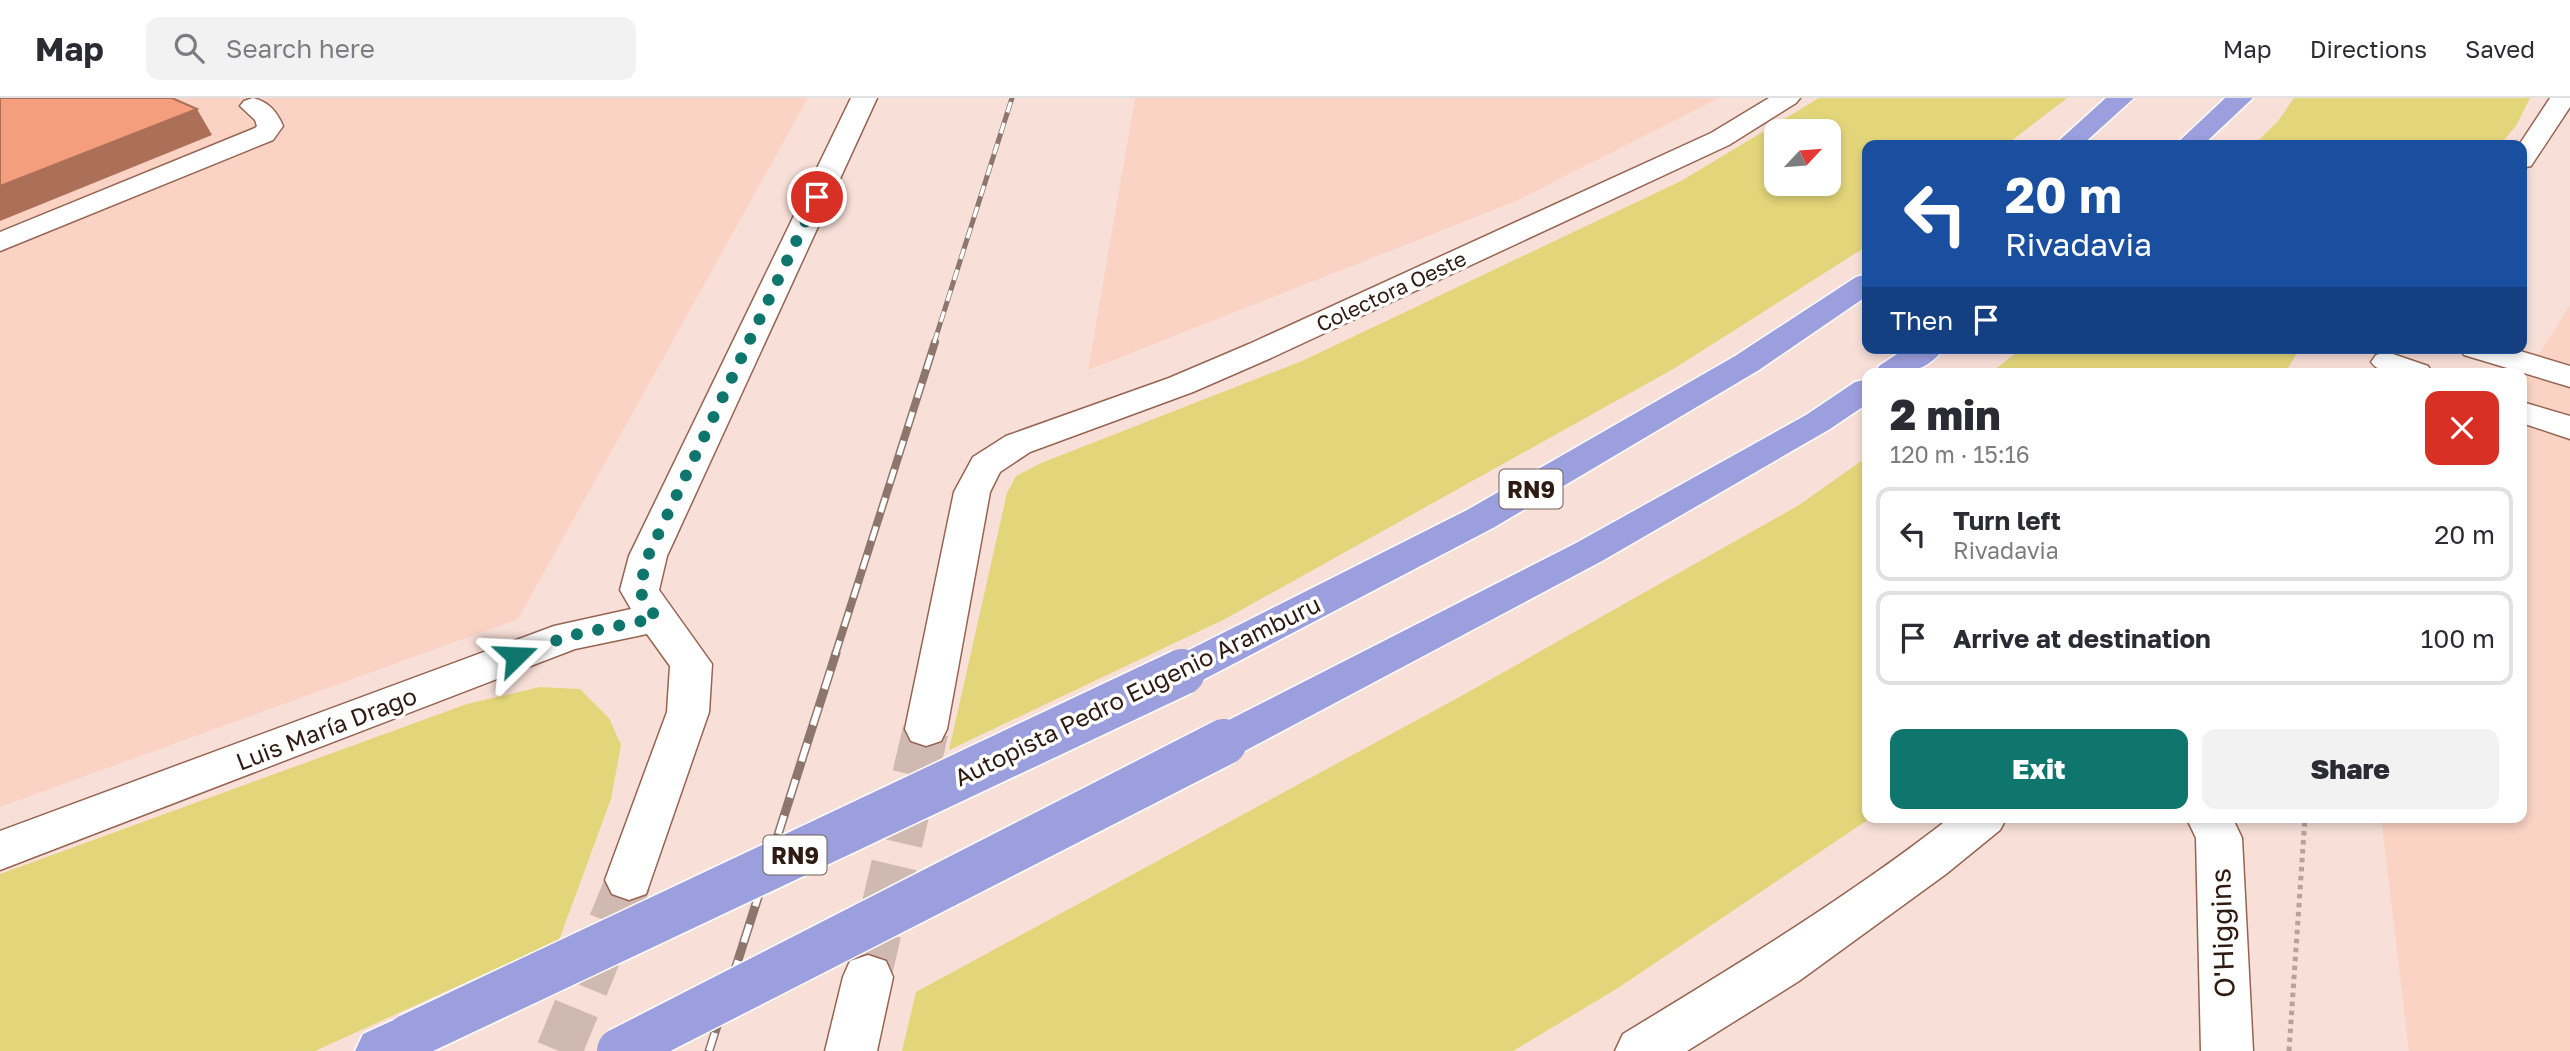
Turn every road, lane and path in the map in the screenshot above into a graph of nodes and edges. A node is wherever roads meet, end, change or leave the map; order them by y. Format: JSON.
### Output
{"nodes":[{"id":1,"x":864,"y":98,"type":"edge"},
{"id":2,"x":1787,"y":98,"type":"edge"},
{"id":3,"x":2121,"y":98,"type":"edge"},
{"id":4,"x":2240,"y":98,"type":"edge"},
{"id":5,"x":2563,"y":98,"type":"edge"},
{"id":6,"x":253,"y":106,"type":"dead end"},
{"id":7,"x":2073,"y":140,"type":"edge"},
{"id":8,"x":2194,"y":140,"type":"edge"},
{"id":9,"x":2527,"y":152,"type":"edge"},
{"id":10,"x":0,"y":242,"type":"edge"},
{"id":11,"x":1862,"y":286,"type":"edge"},
{"id":12,"x":1919,"y":354,"type":"edge"},
{"id":13,"x":2495,"y":354,"type":"edge"},
{"id":14,"x":1898,"y":368,"type":"edge"},
{"id":15,"x":2570,"y":377,"type":"edge"},
{"id":16,"x":1862,"y":392,"type":"edge"},
{"id":17,"x":2527,"y":414,"type":"edge"},
{"id":18,"x":2570,"y":428,"type":"edge"},
{"id":19,"x":656,"y":618,"type":"junction"},
{"id":20,"x":926,"y":729,"type":"tunnel mouth"},
{"id":21,"x":1976,"y":823,"type":"edge"},
{"id":22,"x":2212,"y":823,"type":"edge"},
{"id":23,"x":2305,"y":823,"type":"edge"},
{"id":24,"x":0,"y":851,"type":"edge"},
{"id":25,"x":629,"y":880,"type":"tunnel mouth"},
{"id":26,"x":868,"y":976,"type":"tunnel mouth"},
{"id":27,"x":395,"y":1044,"type":"edge"},
{"id":28,"x":620,"y":1051,"type":"edge"},
{"id":29,"x":851,"y":1051,"type":"edge"},
{"id":30,"x":1641,"y":1051,"type":"edge"},
{"id":31,"x":2227,"y":1051,"type":"edge"},
{"id":32,"x":2289,"y":1051,"type":"edge"}],
"edges":[{"from":1,"to":19,"type":"street"},
{"from":2,"to":20,"type":"street","name":"Colectora Oeste"},
{"from":3,"to":7,"type":"highway"},
{"from":4,"to":8,"type":"highway"},
{"from":5,"to":9,"type":"street"},
{"from":6,"to":10,"type":"street"},
{"from":11,"to":27,"type":"highway","name":"Autopista Pedro Eugenio Aramburu","number":"RN9","bridge":true},
{"from":12,"to":14,"type":"highway"},
{"from":13,"to":15,"type":"street"},
{"from":16,"to":28,"type":"highway","bridge":true},
{"from":17,"to":18,"type":"street"},
{"from":19,"to":24,"type":"street","name":"Luis María Drago"},
{"from":19,"to":25,"type":"street"},
{"from":21,"to":30,"type":"street"},
{"from":22,"to":31,"type":"street","name":"O'Higgins"},
{"from":23,"to":32,"type":"path"},
{"from":26,"to":29,"type":"street"}]}
